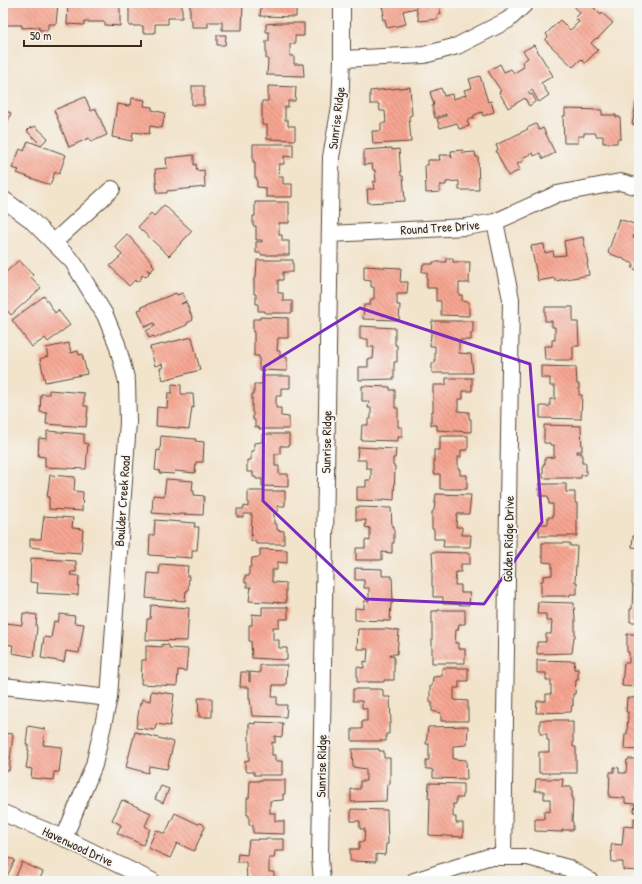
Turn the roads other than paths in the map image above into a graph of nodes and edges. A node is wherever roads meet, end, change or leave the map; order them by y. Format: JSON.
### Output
{"nodes":[{"id":1,"x":342,"y":3,"type":"edge"},
{"id":2,"x":526,"y":3,"type":"edge"},
{"id":3,"x":342,"y":59,"type":"junction"},
{"id":4,"x":639,"y":187,"type":"edge"},
{"id":5,"x":112,"y":189,"type":"dead end"},
{"id":6,"x":3,"y":199,"type":"edge"},
{"id":7,"x":495,"y":222,"type":"junction"},
{"id":8,"x":330,"y":234,"type":"junction"},
{"id":9,"x":54,"y":242,"type":"junction"},
{"id":10,"x":3,"y":686,"type":"edge"},
{"id":11,"x":109,"y":698,"type":"junction"},
{"id":12,"x":3,"y":813,"type":"edge"},
{"id":13,"x":64,"y":838,"type":"junction"},
{"id":14,"x":503,"y":857,"type":"junction"},
{"id":15,"x":152,"y":881,"type":"edge"},
{"id":16,"x":322,"y":881,"type":"edge"},
{"id":17,"x":414,"y":881,"type":"edge"},
{"id":18,"x":590,"y":881,"type":"edge"}],
"edges":[{"from":1,"to":3,"type":"street","name":"Sunrise Ridge"},
{"from":2,"to":3,"type":"street"},
{"from":3,"to":8,"type":"street","name":"Sunrise Ridge"},
{"from":4,"to":7,"type":"street","name":"Round Tree Drive"},
{"from":5,"to":9,"type":"street"},
{"from":6,"to":9,"type":"street","name":"Boulder Creek Road"},
{"from":7,"to":8,"type":"street","name":"Round Tree Drive"},
{"from":7,"to":14,"type":"street","name":"Golden Ridge Drive"},
{"from":8,"to":16,"type":"street","name":"Sunrise Ridge"},
{"from":9,"to":11,"type":"street","name":"Boulder Creek Road"},
{"from":10,"to":11,"type":"street"},
{"from":11,"to":13,"type":"street","name":"Boulder Creek Road"},
{"from":12,"to":13,"type":"street","name":"Havenwood Drive"},
{"from":13,"to":15,"type":"street","name":"Havenwood Drive"},
{"from":14,"to":17,"type":"street"},
{"from":14,"to":18,"type":"street"}]}
